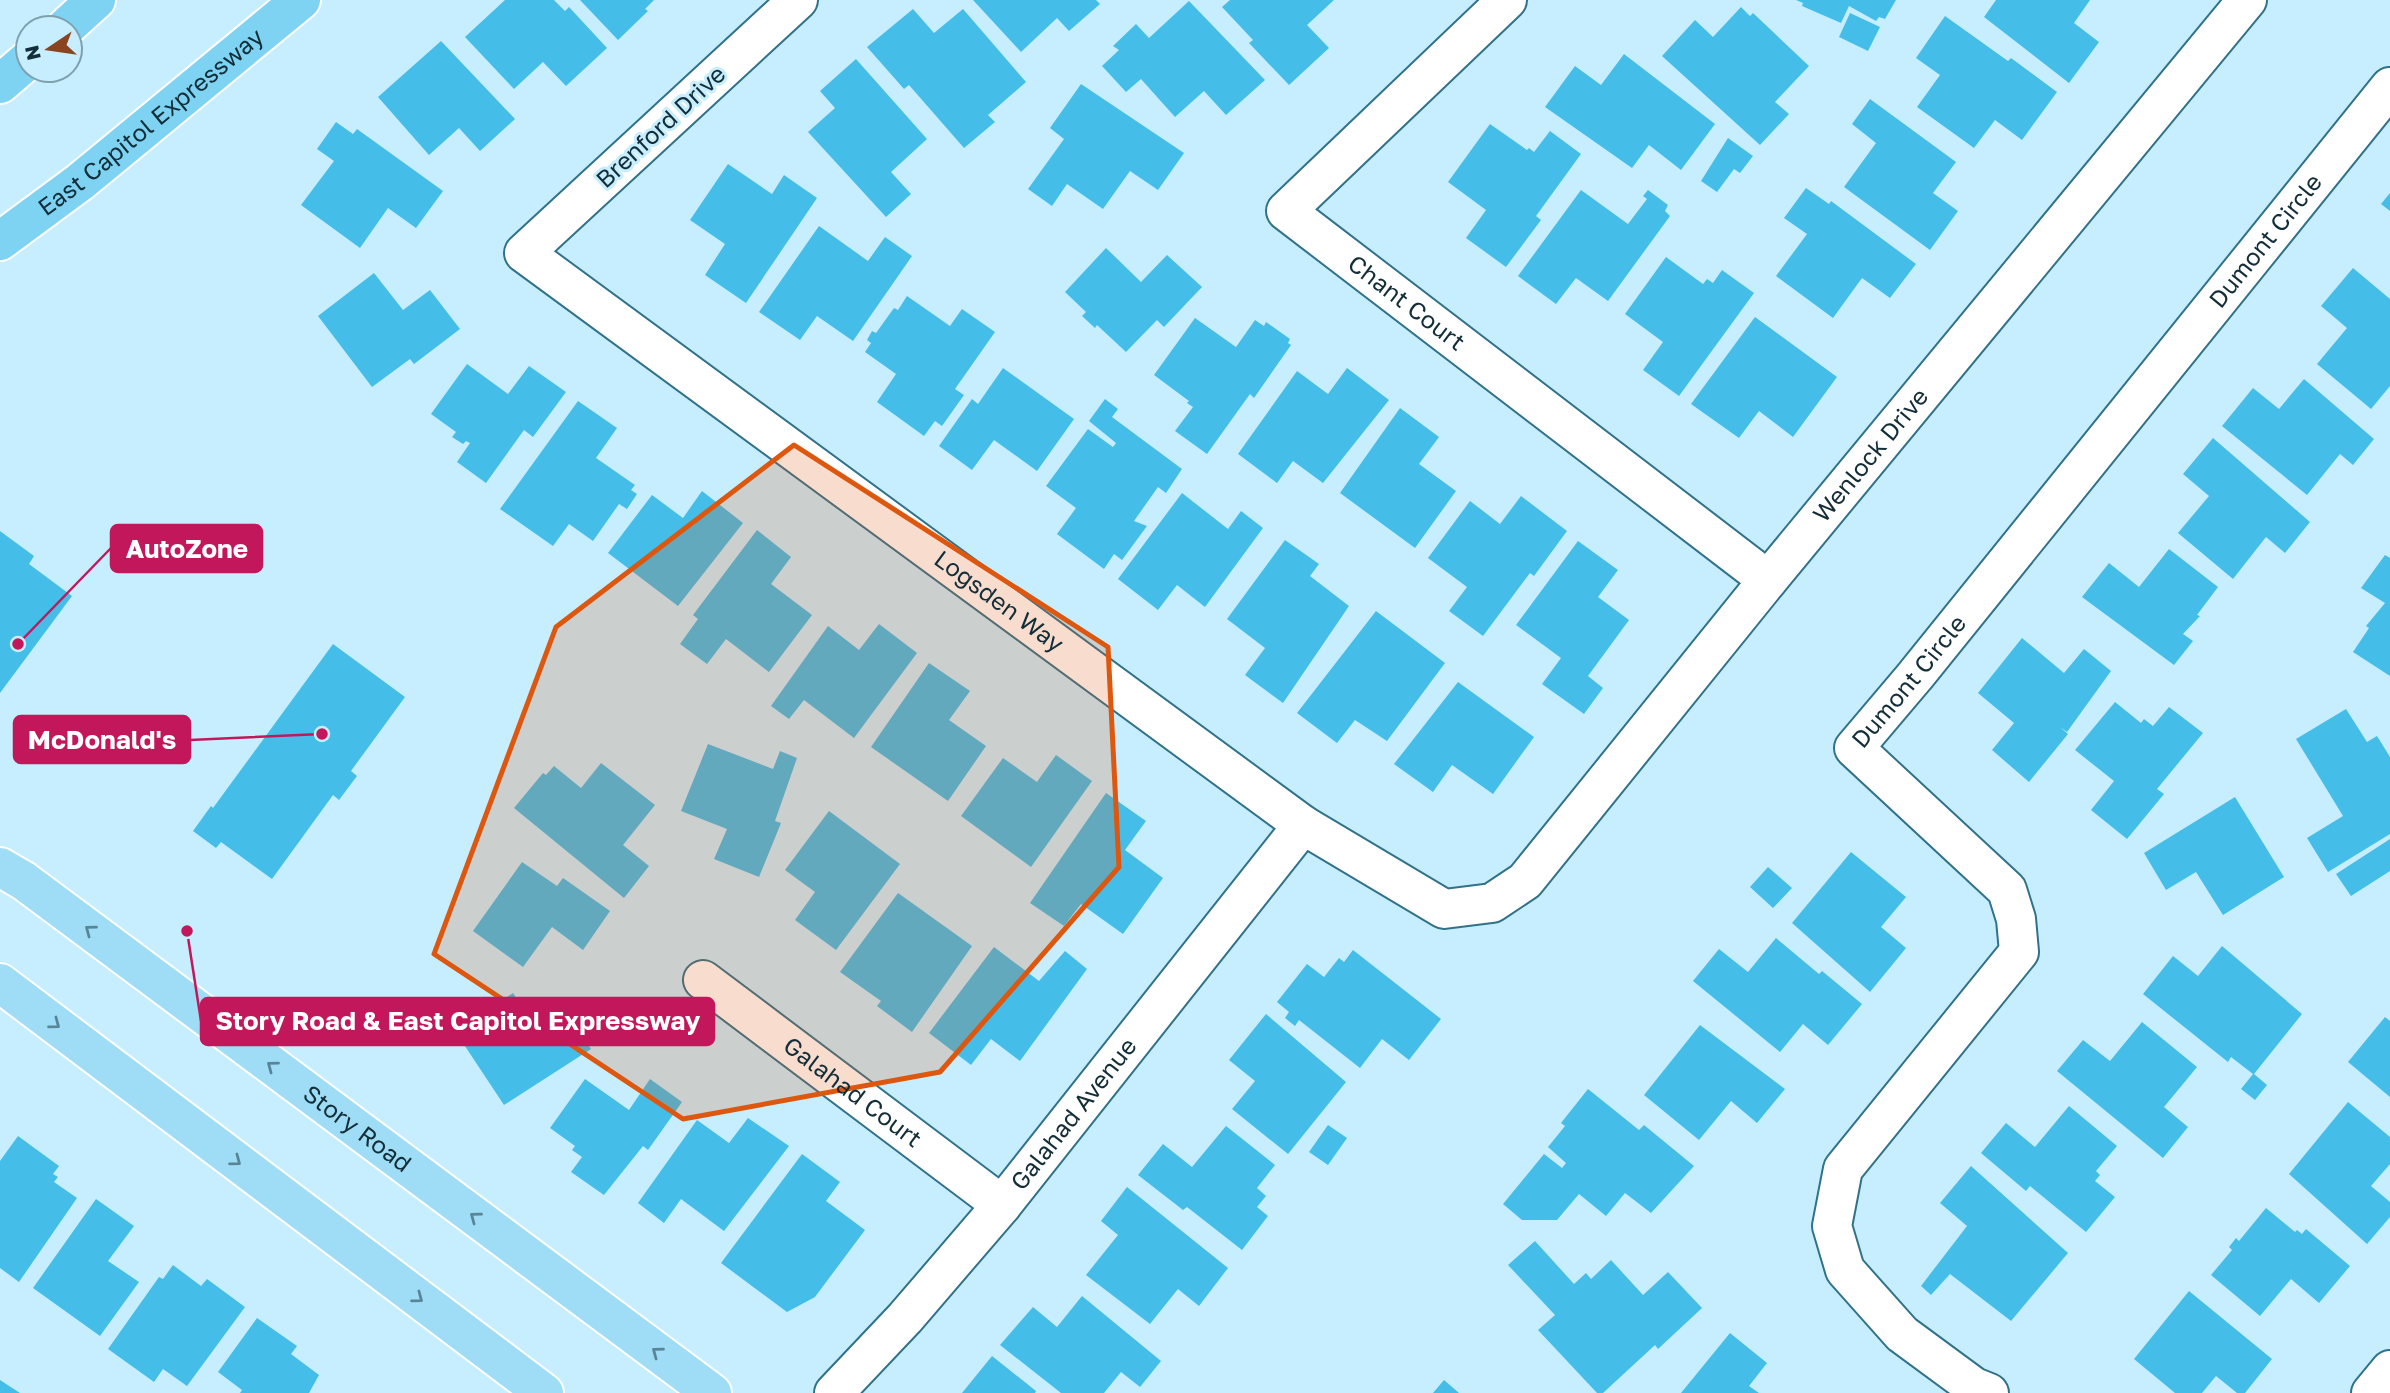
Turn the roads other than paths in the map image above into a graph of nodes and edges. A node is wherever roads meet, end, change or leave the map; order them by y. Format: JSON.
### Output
{"nodes":[{"id":1,"x":96,"y":0,"type":"edge"},
{"id":2,"x":301,"y":0,"type":"edge"},
{"id":3,"x":798,"y":0,"type":"edge"},
{"id":4,"x":1507,"y":0,"type":"edge"},
{"id":5,"x":2247,"y":0,"type":"edge"},
{"id":6,"x":80,"y":14,"type":"edge"},
{"id":7,"x":14,"y":72,"type":"edge"},
{"id":8,"x":0,"y":84,"type":"edge"},
{"id":9,"x":2390,"y":87,"type":"edge"},
{"id":10,"x":0,"y":241,"type":"edge"},
{"id":11,"x":524,"y":253,"type":"joint"},
{"id":12,"x":1768,"y":580,"type":"junction"},
{"id":13,"x":1303,"y":825,"type":"junction"},
{"id":14,"x":0,"y":867,"type":"edge"},
{"id":15,"x":1492,"y":903,"type":"joint"},
{"id":16,"x":704,"y":981,"type":"dead end"},
{"id":17,"x":0,"y":983,"type":"edge"},
{"id":18,"x":1002,"y":1205,"type":"junction"},
{"id":19,"x":2390,"y":1370,"type":"edge"},
{"id":20,"x":544,"y":1393,"type":"edge"},
{"id":21,"x":712,"y":1393,"type":"edge"},
{"id":22,"x":834,"y":1393,"type":"edge"},
{"id":23,"x":1989,"y":1393,"type":"edge"},
{"id":24,"x":2371,"y":1393,"type":"edge"}],
"edges":[{"from":1,"to":6,"type":"highway"},
{"from":2,"to":10,"type":"highway","name":"East Capitol Expressway"},
{"from":3,"to":11,"type":"street","name":"Brenford Drive"},
{"from":4,"to":12,"type":"street","name":"Chant Court"},
{"from":5,"to":12,"type":"street","name":"Wenlock Drive"},
{"from":7,"to":8,"type":"highway"},
{"from":9,"to":23,"type":"street","name":"Dumont Circle"},
{"from":11,"to":13,"type":"street","name":"Logsden Way"},
{"from":12,"to":15,"type":"street","name":"Wenlock Drive"},
{"from":13,"to":15,"type":"street","name":"Logsden Way"},
{"from":13,"to":18,"type":"street","name":"Galahad Avenue"},
{"from":21,"to":14,"type":"main road","name":"Story Road","one_way":true},
{"from":16,"to":18,"type":"street","name":"Galahad Court"},
{"from":17,"to":20,"type":"main road","one_way":true},
{"from":18,"to":22,"type":"street","name":"Galahad Avenue"},
{"from":19,"to":24,"type":"street"}]}
